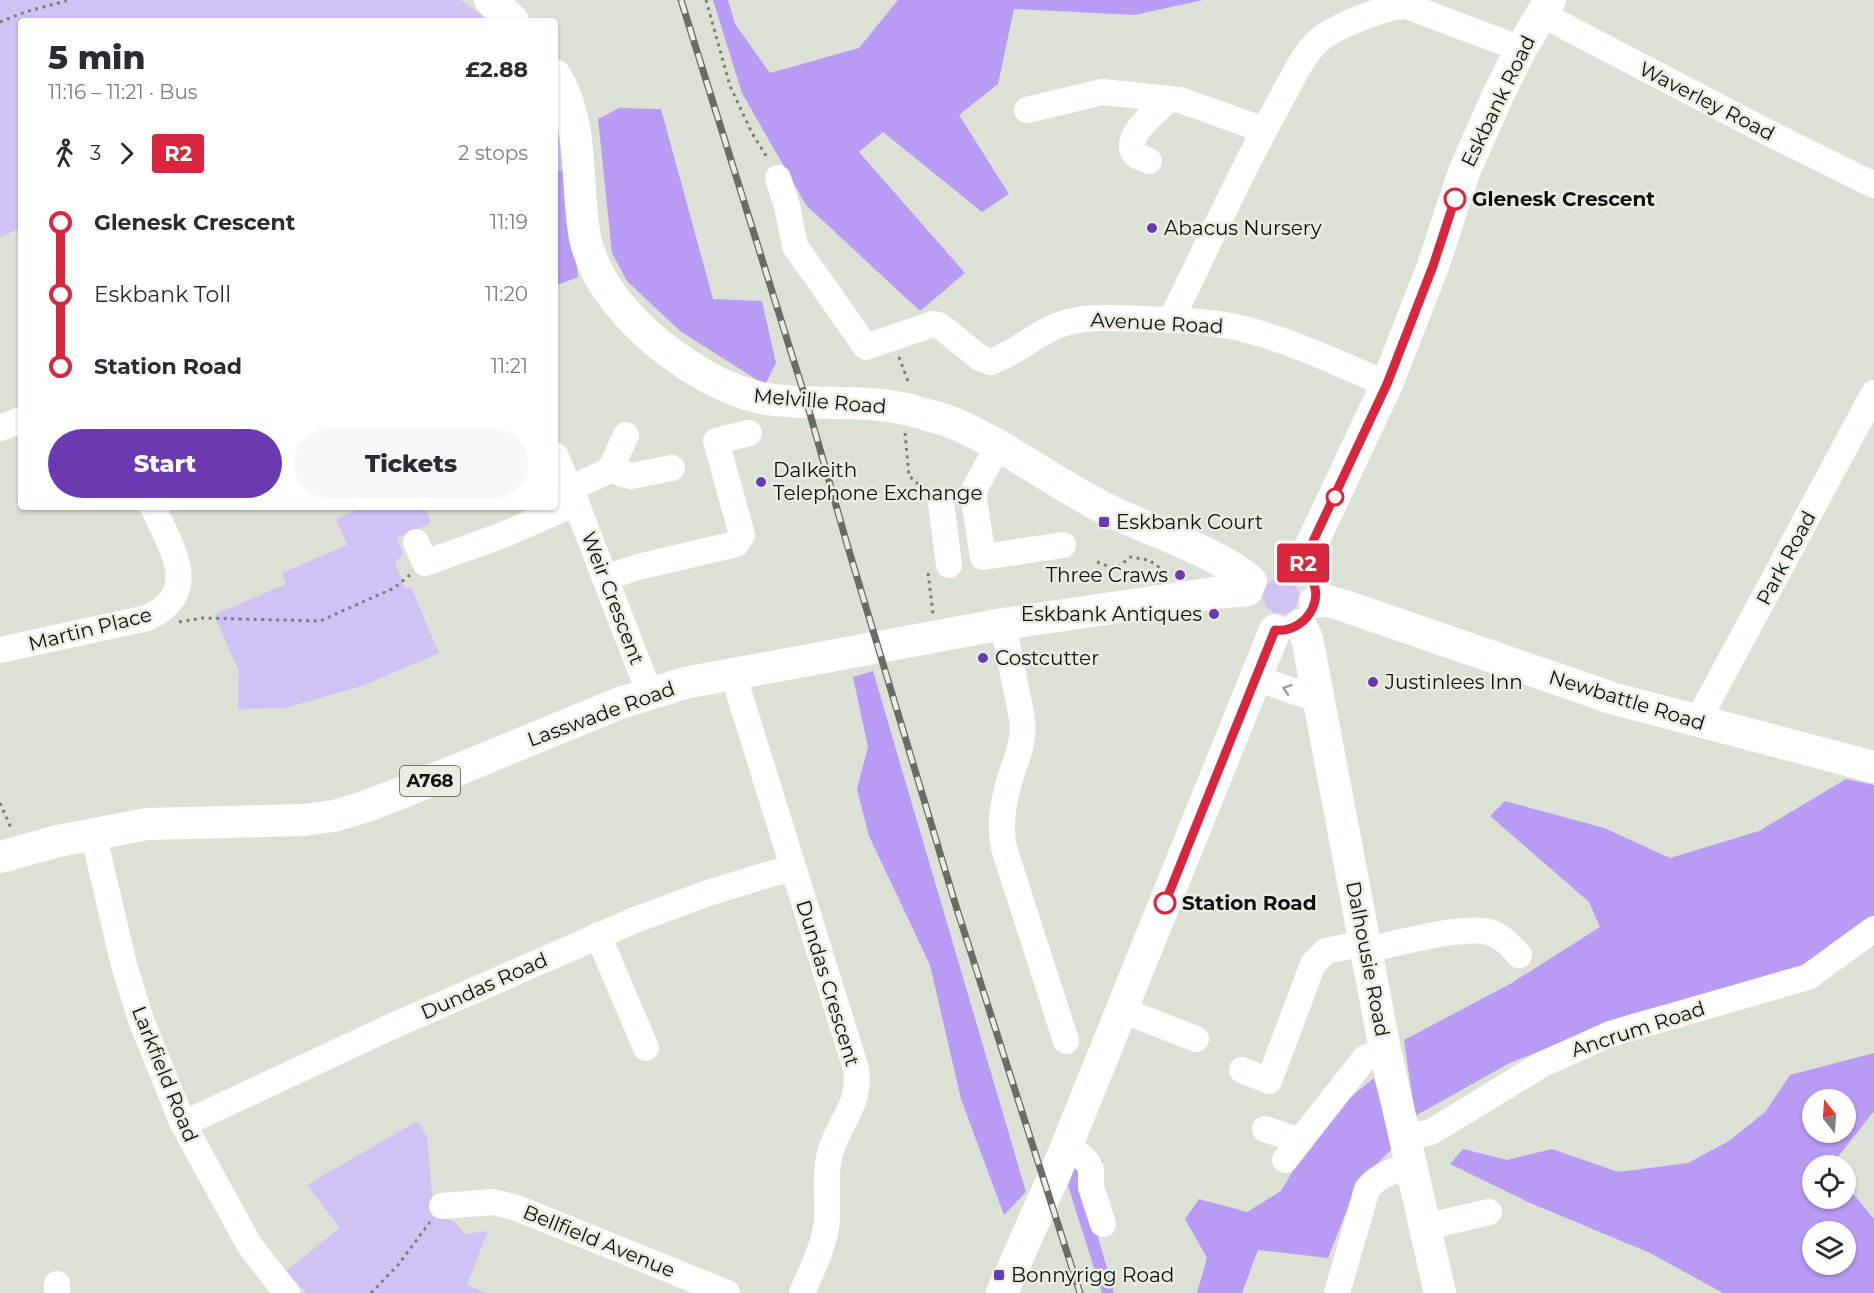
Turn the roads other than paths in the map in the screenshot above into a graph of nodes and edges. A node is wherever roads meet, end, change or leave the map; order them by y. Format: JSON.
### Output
{"nodes":[{"id":1,"x":490,"y":0,"type":"edge"},
{"id":2,"x":1546,"y":7,"type":"edge"},
{"id":3,"x":510,"y":18,"type":"edge"},
{"id":4,"x":1521,"y":49,"type":"junction"},
{"id":5,"x":558,"y":80,"type":"edge"},
{"id":6,"x":1169,"y":99,"type":"junction"},
{"id":7,"x":1028,"y":110,"type":"dead end"},
{"id":8,"x":1264,"y":130,"type":"junction"},
{"id":9,"x":1149,"y":161,"type":"dead end"},
{"id":10,"x":778,"y":178,"type":"road end"},
{"id":11,"x":1874,"y":184,"type":"edge"},
{"id":12,"x":1171,"y":320,"type":"junction"},
{"id":13,"x":1387,"y":384,"type":"junction"},
{"id":14,"x":1874,"y":393,"type":"edge"},
{"id":15,"x":18,"y":421,"type":"edge"},
{"id":16,"x":0,"y":428,"type":"edge"},
{"id":17,"x":749,"y":433,"type":"dead end"},
{"id":18,"x":627,"y":435,"type":"dead end"},
{"id":19,"x":998,"y":446,"type":"junction"},
{"id":20,"x":558,"y":462,"type":"edge"},
{"id":21,"x":672,"y":468,"type":"dead end"},
{"id":22,"x":610,"y":470,"type":"junction"},
{"id":23,"x":573,"y":496,"type":"junction"},
{"id":24,"x":941,"y":502,"type":"dead end"},
{"id":25,"x":558,"y":504,"type":"edge"},
{"id":26,"x":154,"y":510,"type":"edge"},
{"id":27,"x":548,"y":510,"type":"edge"},
{"id":28,"x":978,"y":525,"type":"junction"},
{"id":29,"x":945,"y":531,"type":"junction"},
{"id":30,"x":1063,"y":545,"type":"dead end"},
{"id":31,"x":421,"y":552,"type":"road end"},
{"id":32,"x":949,"y":565,"type":"road end"},
{"id":33,"x":1300,"y":569,"type":"junction"},
{"id":34,"x":605,"y":578,"type":"junction"},
{"id":35,"x":1249,"y":586,"type":"junction"},
{"id":36,"x":1296,"y":619,"type":"junction"},
{"id":37,"x":1003,"y":624,"type":"junction"},
{"id":38,"x":0,"y":650,"type":"edge"},
{"id":39,"x":733,"y":674,"type":"junction"},
{"id":40,"x":1256,"y":678,"type":"junction"},
{"id":41,"x":649,"y":692,"type":"junction"},
{"id":42,"x":1319,"y":700,"type":"junction"},
{"id":43,"x":1697,"y":722,"type":"junction"},
{"id":44,"x":1874,"y":767,"type":"edge"},
{"id":45,"x":93,"y":833,"type":"junction"},
{"id":46,"x":0,"y":857,"type":"edge"},
{"id":47,"x":793,"y":870,"type":"junction"},
{"id":48,"x":1874,"y":929,"type":"edge"},
{"id":49,"x":598,"y":935,"type":"junction"},
{"id":50,"x":1364,"y":947,"type":"junction"},
{"id":51,"x":1519,"y":955,"type":"dead end"},
{"id":52,"x":1122,"y":1010,"type":"junction"},
{"id":53,"x":1196,"y":1039,"type":"dead end"},
{"id":54,"x":1066,"y":1041,"type":"dead end"},
{"id":55,"x":646,"y":1048,"type":"dead end"},
{"id":56,"x":1385,"y":1050,"type":"junction"},
{"id":57,"x":1242,"y":1070,"type":"dead end"},
{"id":58,"x":183,"y":1124,"type":"junction"},
{"id":59,"x":1265,"y":1129,"type":"dead end"},
{"id":60,"x":1065,"y":1151,"type":"junction"},
{"id":61,"x":1409,"y":1152,"type":"junction"},
{"id":62,"x":442,"y":1206,"type":"road end"},
{"id":63,"x":1489,"y":1212,"type":"dead end"},
{"id":64,"x":1103,"y":1224,"type":"dead end"},
{"id":65,"x":1425,"y":1227,"type":"junction"},
{"id":66,"x":286,"y":1293,"type":"edge"},
{"id":67,"x":727,"y":1293,"type":"edge"},
{"id":68,"x":802,"y":1293,"type":"edge"},
{"id":69,"x":1002,"y":1293,"type":"edge"},
{"id":70,"x":1337,"y":1293,"type":"edge"},
{"id":71,"x":1440,"y":1293,"type":"edge"}],
"edges":[{"from":1,"to":3,"type":"main road"},
{"from":2,"to":4,"type":"main road","name":"Eskbank Road"},
{"from":2,"to":11,"type":"street","name":"Waverley Road"},
{"from":4,"to":8,"type":"street"},
{"from":4,"to":13,"type":"main road","name":"Eskbank Road"},
{"from":5,"to":19,"type":"main road","name":"Melville Road"},
{"from":6,"to":7,"type":"street"},
{"from":6,"to":8,"type":"street"},
{"from":6,"to":9,"type":"street"},
{"from":8,"to":12,"type":"street"},
{"from":10,"to":12,"type":"street","name":"Avenue Road"},
{"from":12,"to":13,"type":"street","name":"Avenue Road"},
{"from":13,"to":33,"type":"main road","name":"Eskbank Road"},
{"from":14,"to":43,"type":"street","name":"Park Road"},
{"from":15,"to":16,"type":"street"},
{"from":17,"to":34,"type":"street"},
{"from":18,"to":22,"type":"street"},
{"from":19,"to":28,"type":"street"},
{"from":19,"to":35,"type":"main road","name":"Melville Road"},
{"from":20,"to":23,"type":"street","name":"Weir Crescent"},
{"from":21,"to":22,"type":"street"},
{"from":22,"to":23,"type":"street"},
{"from":23,"to":25,"type":"street"},
{"from":23,"to":34,"type":"street","name":"Weir Crescent"},
{"from":24,"to":29,"type":"street"},
{"from":26,"to":38,"type":"street","name":"Martin Place"},
{"from":27,"to":31,"type":"street"},
{"from":28,"to":29,"type":"street"},
{"from":28,"to":30,"type":"street"},
{"from":29,"to":32,"type":"street"},
{"from":33,"to":35,"type":"main road"},
{"from":33,"to":36,"type":"main road"},
{"from":34,"to":41,"type":"street","name":"Weir Crescent"},
{"from":35,"to":36,"type":"main road"},
{"from":35,"to":37,"type":"main road","name":"Lasswade Road","number":"A768"},
{"from":36,"to":40,"type":"main road"},
{"from":36,"to":42,"type":"main road","name":"Dalhousie Road"},
{"from":36,"to":43,"type":"main road","name":"Newbattle Road"},
{"from":37,"to":39,"type":"main road","name":"Lasswade Road","number":"A768"},
{"from":37,"to":54,"type":"street"},
{"from":39,"to":41,"type":"main road","name":"Lasswade Road","number":"A768"},
{"from":39,"to":47,"type":"street","name":"Dundas Crescent"},
{"from":42,"to":40,"type":"street","one_way":true},
{"from":40,"to":52,"type":"main road"},
{"from":41,"to":45,"type":"main road","name":"Lasswade Road","number":"A768"},
{"from":42,"to":50,"type":"main road","name":"Dalhousie Road"},
{"from":43,"to":44,"type":"main road","name":"Newbattle Road"},
{"from":45,"to":46,"type":"main road","name":"Lasswade Road","number":"A768"},
{"from":45,"to":58,"type":"street","name":"Larkfield Road"},
{"from":47,"to":49,"type":"street","name":"Dundas Road"},
{"from":47,"to":68,"type":"street","name":"Dundas Crescent"},
{"from":48,"to":61,"type":"street","name":"Ancrum Road"},
{"from":49,"to":55,"type":"street"},
{"from":49,"to":58,"type":"street","name":"Dundas Road"},
{"from":50,"to":51,"type":"street"},
{"from":50,"to":56,"type":"main road","name":"Dalhousie Road"},
{"from":50,"to":57,"type":"street"},
{"from":52,"to":53,"type":"street"},
{"from":52,"to":60,"type":"main road"},
{"from":56,"to":59,"type":"street"},
{"from":56,"to":61,"type":"main road","name":"Dalhousie Road"},
{"from":58,"to":66,"type":"street","name":"Larkfield Road"},
{"from":60,"to":64,"type":"street"},
{"from":60,"to":69,"type":"main road"},
{"from":61,"to":65,"type":"main road","name":"Dalhousie Road"},
{"from":61,"to":70,"type":"street","name":"Ancrum Road"},
{"from":62,"to":67,"type":"street","name":"Bellfield Avenue"},
{"from":63,"to":65,"type":"street"},
{"from":65,"to":71,"type":"main road","name":"Dalhousie Road"}]}
